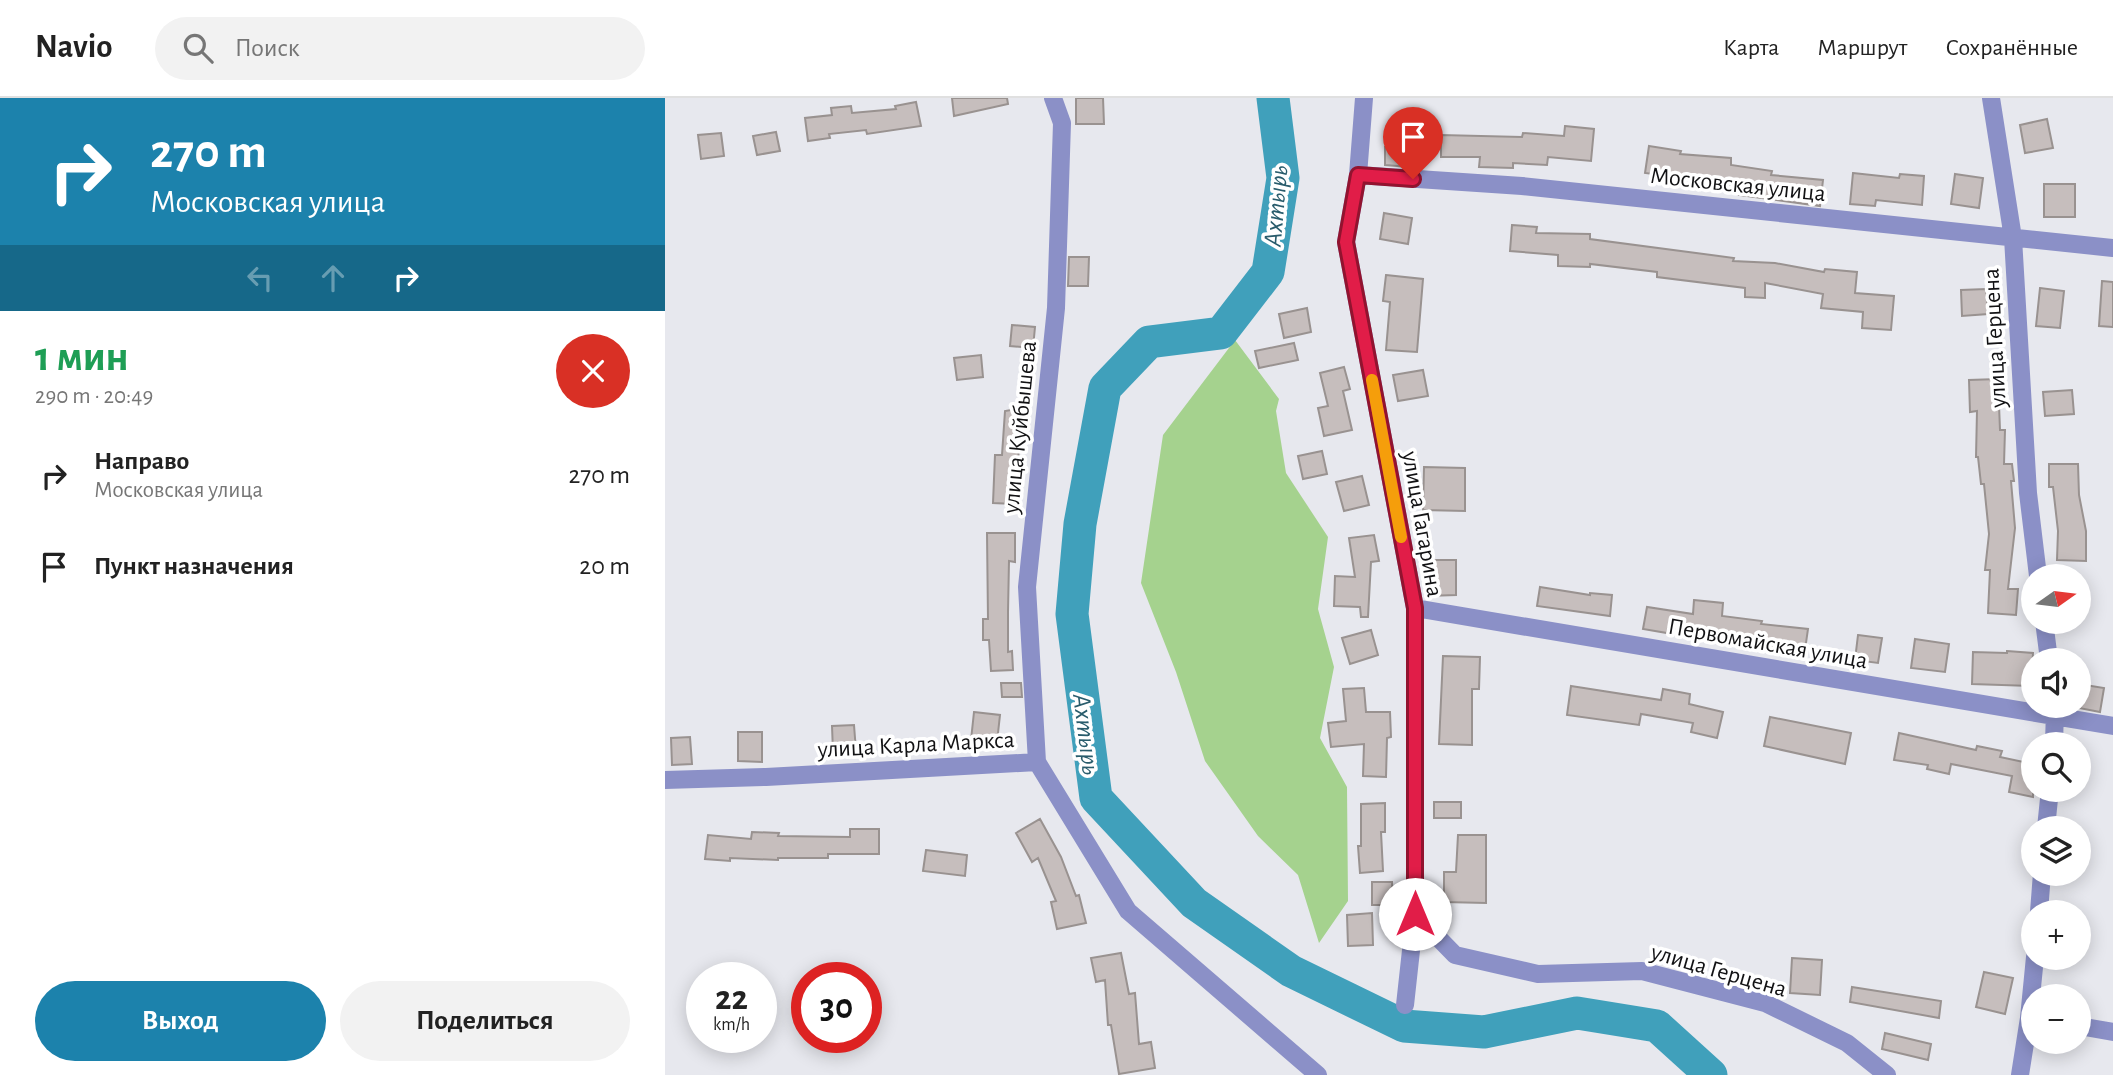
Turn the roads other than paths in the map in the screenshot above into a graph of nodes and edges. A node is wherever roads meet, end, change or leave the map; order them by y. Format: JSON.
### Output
{"nodes":[{"id":1,"x":1053,"y":98,"type":"edge"},
{"id":2,"x":1364,"y":98,"type":"edge"},
{"id":3,"x":1991,"y":98,"type":"edge"},
{"id":4,"x":1358,"y":175,"type":"junction"},
{"id":5,"x":2013,"y":237,"type":"junction"},
{"id":6,"x":2113,"y":248,"type":"edge"},
{"id":7,"x":2037,"y":564,"type":"edge"},
{"id":8,"x":1415,"y":608,"type":"junction"},
{"id":9,"x":2021,"y":706,"type":"edge"},
{"id":10,"x":2080,"y":718,"type":"edge"},
{"id":11,"x":2113,"y":726,"type":"edge"},
{"id":12,"x":1037,"y":762,"type":"junction"},
{"id":13,"x":665,"y":780,"type":"edge"},
{"id":14,"x":1415,"y":914,"type":"junction"},
{"id":15,"x":1405,"y":1005,"type":"dead end"},
{"id":16,"x":2091,"y":1028,"type":"edge"},
{"id":17,"x":2113,"y":1032,"type":"edge"},
{"id":18,"x":2023,"y":1054,"type":"edge"},
{"id":19,"x":1318,"y":1075,"type":"edge"},
{"id":20,"x":1887,"y":1075,"type":"edge"},
{"id":21,"x":2019,"y":1075,"type":"edge"}],
"edges":[{"from":1,"to":12,"type":"street","name":"улица Куйбышева"},
{"from":2,"to":4,"type":"street","name":"улица Гагарина"},
{"from":3,"to":5,"type":"street","name":"улица Герцена"},
{"from":4,"to":5,"type":"street","name":"Московская улица"},
{"from":4,"to":8,"type":"street","name":"улица Гагарина"},
{"from":5,"to":6,"type":"street","name":"Московская улица"},
{"from":5,"to":7,"type":"street","name":"улица Герцена"},
{"from":8,"to":9,"type":"street","name":"Первомайская улица"},
{"from":8,"to":14,"type":"street","name":"улица Гагарина"},
{"from":10,"to":11,"type":"street","name":"Первомайская улица"},
{"from":12,"to":13,"type":"street","name":"улица Карла Маркса"},
{"from":12,"to":19,"type":"street","name":"улица Карла Маркса"},
{"from":14,"to":15,"type":"street","name":"улица Гагарина"},
{"from":14,"to":20,"type":"street","name":"улица Герцена"},
{"from":16,"to":17,"type":"street"},
{"from":18,"to":21,"type":"street"}]}
